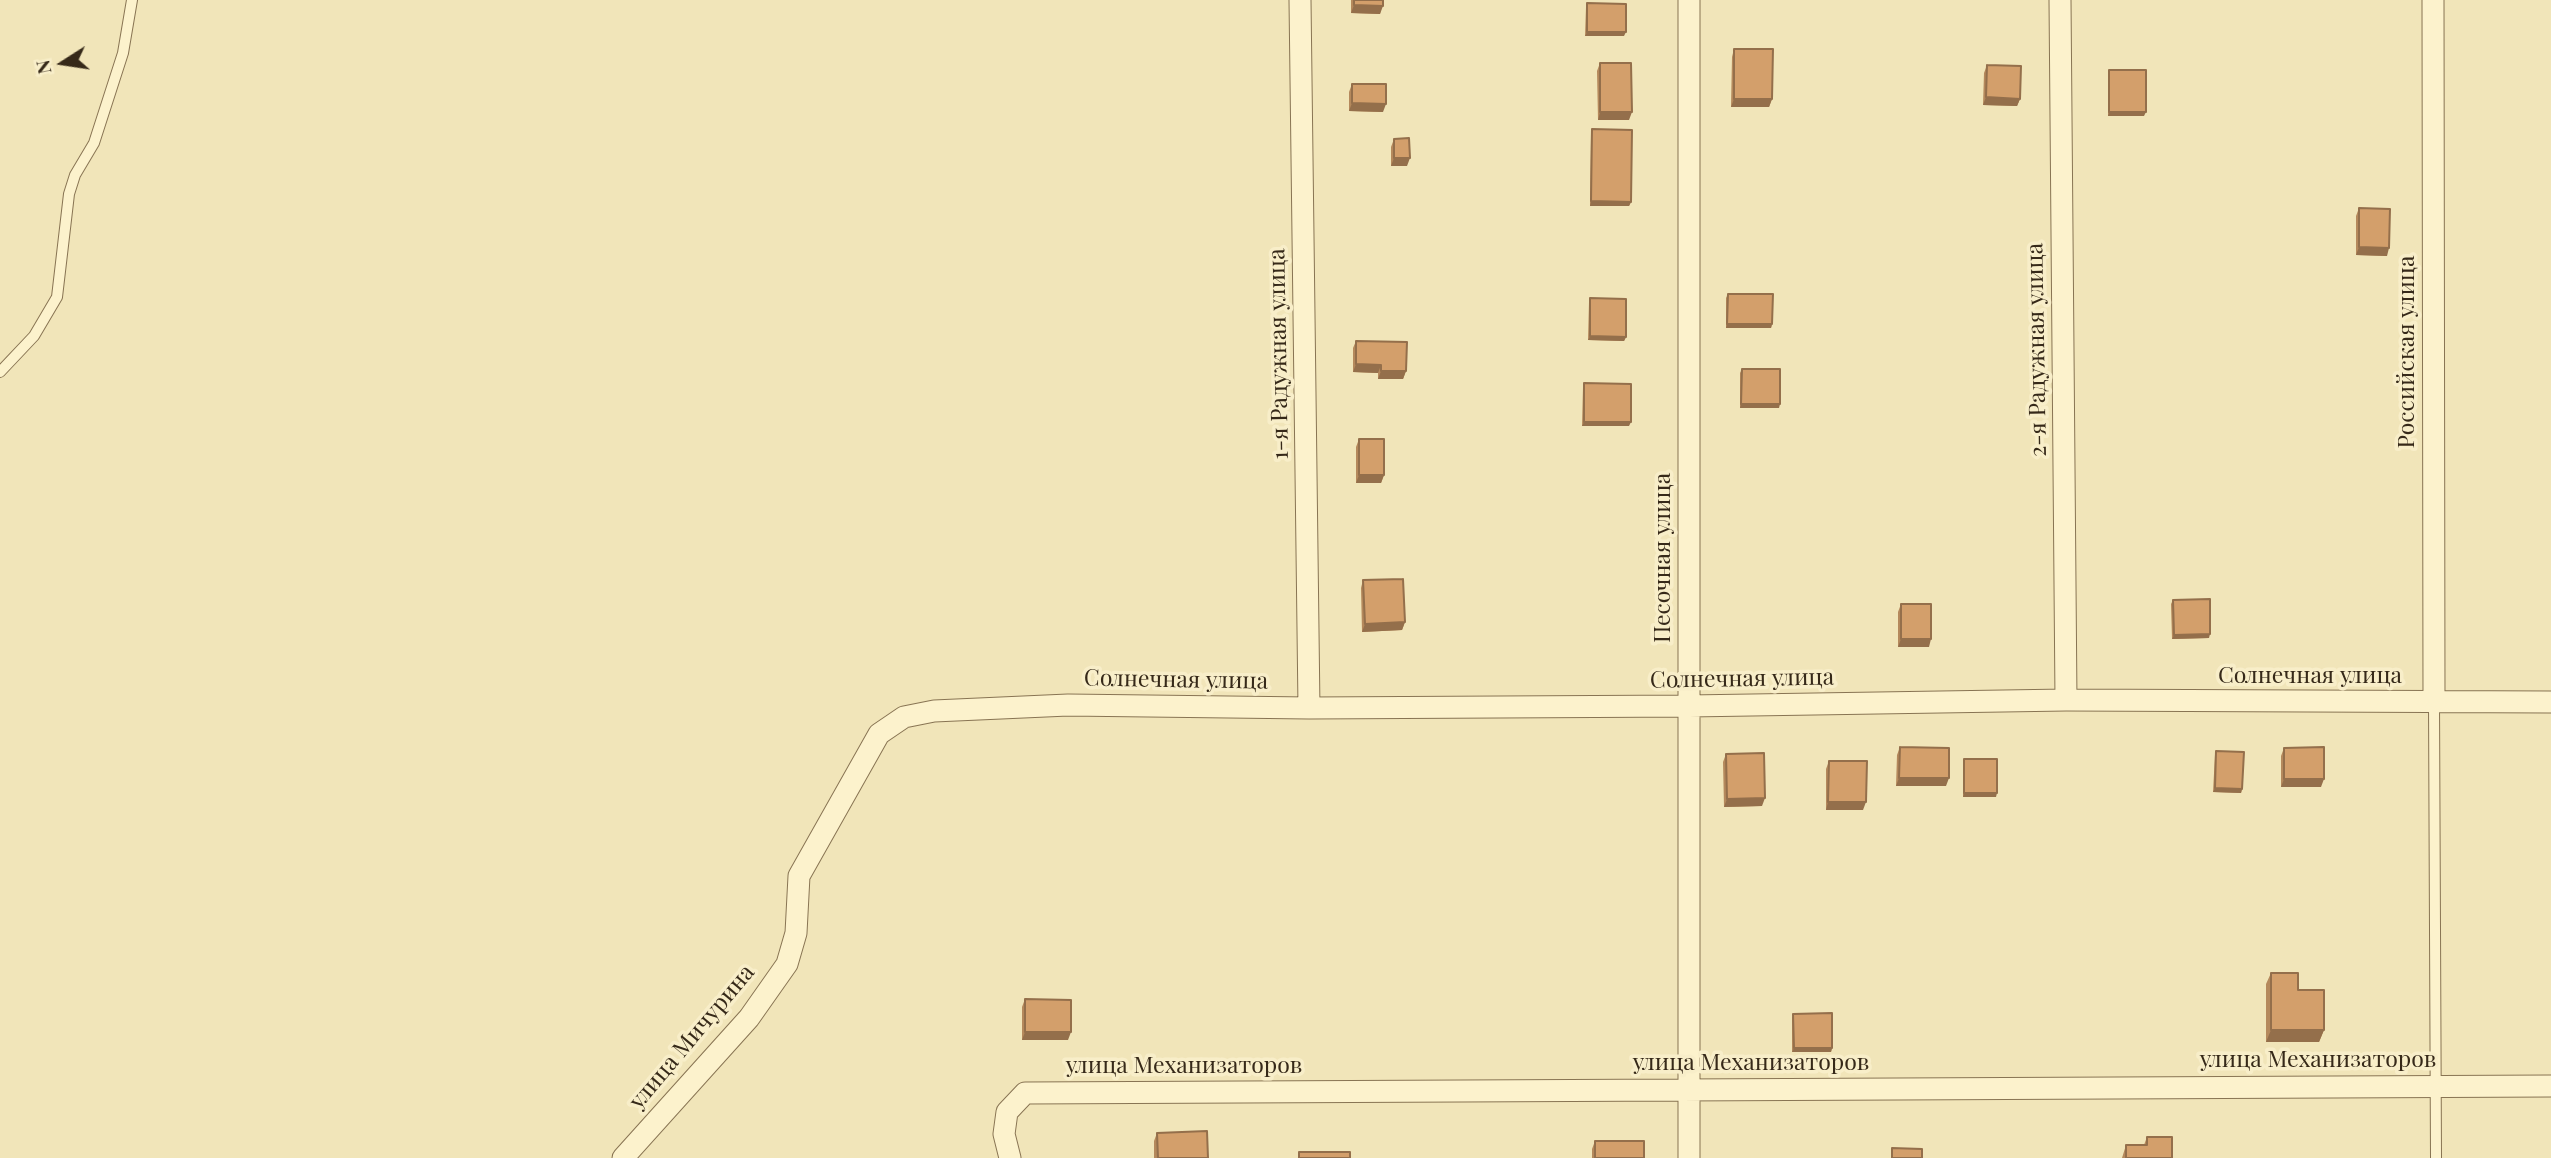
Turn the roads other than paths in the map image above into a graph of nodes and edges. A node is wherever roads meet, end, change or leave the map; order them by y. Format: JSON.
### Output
{"nodes":[{"id":1,"x":132,"y":0,"type":"edge"},
{"id":2,"x":1300,"y":0,"type":"edge"},
{"id":3,"x":1689,"y":0,"type":"edge"},
{"id":4,"x":2060,"y":0,"type":"edge"},
{"id":5,"x":2433,"y":0,"type":"edge"},
{"id":6,"x":0,"y":372,"type":"edge"},
{"id":7,"x":2066,"y":700,"type":"junction"},
{"id":8,"x":2551,"y":702,"type":"edge"},
{"id":9,"x":2434,"y":703,"type":"junction"},
{"id":10,"x":1689,"y":706,"type":"junction"},
{"id":11,"x":1309,"y":708,"type":"junction"},
{"id":12,"x":934,"y":711,"type":"joint"},
{"id":13,"x":2436,"y":1086,"type":"junction"},
{"id":14,"x":2551,"y":1086,"type":"edge"},
{"id":15,"x":1689,"y":1089,"type":"junction"},
{"id":16,"x":623,"y":1158,"type":"edge"},
{"id":17,"x":1010,"y":1158,"type":"edge"},
{"id":18,"x":1689,"y":1158,"type":"edge"},
{"id":19,"x":2436,"y":1158,"type":"edge"}],
"edges":[{"from":1,"to":6,"type":"lane"},
{"from":2,"to":11,"type":"street","name":"1-я Радужная улица"},
{"from":3,"to":10,"type":"street","name":"Песочная улица"},
{"from":4,"to":7,"type":"street","name":"2-я Радужная улица"},
{"from":5,"to":9,"type":"street","name":"Российская улица"},
{"from":7,"to":9,"type":"street","name":"Солнечная улица"},
{"from":7,"to":10,"type":"street","name":"Солнечная улица"},
{"from":8,"to":9,"type":"street","name":"Солнечная улица"},
{"from":9,"to":13,"type":"lane"},
{"from":10,"to":11,"type":"street","name":"Солнечная улица"},
{"from":10,"to":15,"type":"street","name":"Песочная улица"},
{"from":11,"to":12,"type":"street","name":"Солнечная улица"},
{"from":12,"to":16,"type":"street","name":"улица Мичурина"},
{"from":13,"to":14,"type":"street","name":"улица Механизаторов"},
{"from":13,"to":15,"type":"street","name":"улица Механизаторов"},
{"from":13,"to":19,"type":"lane"},
{"from":15,"to":17,"type":"street","name":"улица Механизаторов"},
{"from":15,"to":18,"type":"street","name":"Песочная улица"}]}
